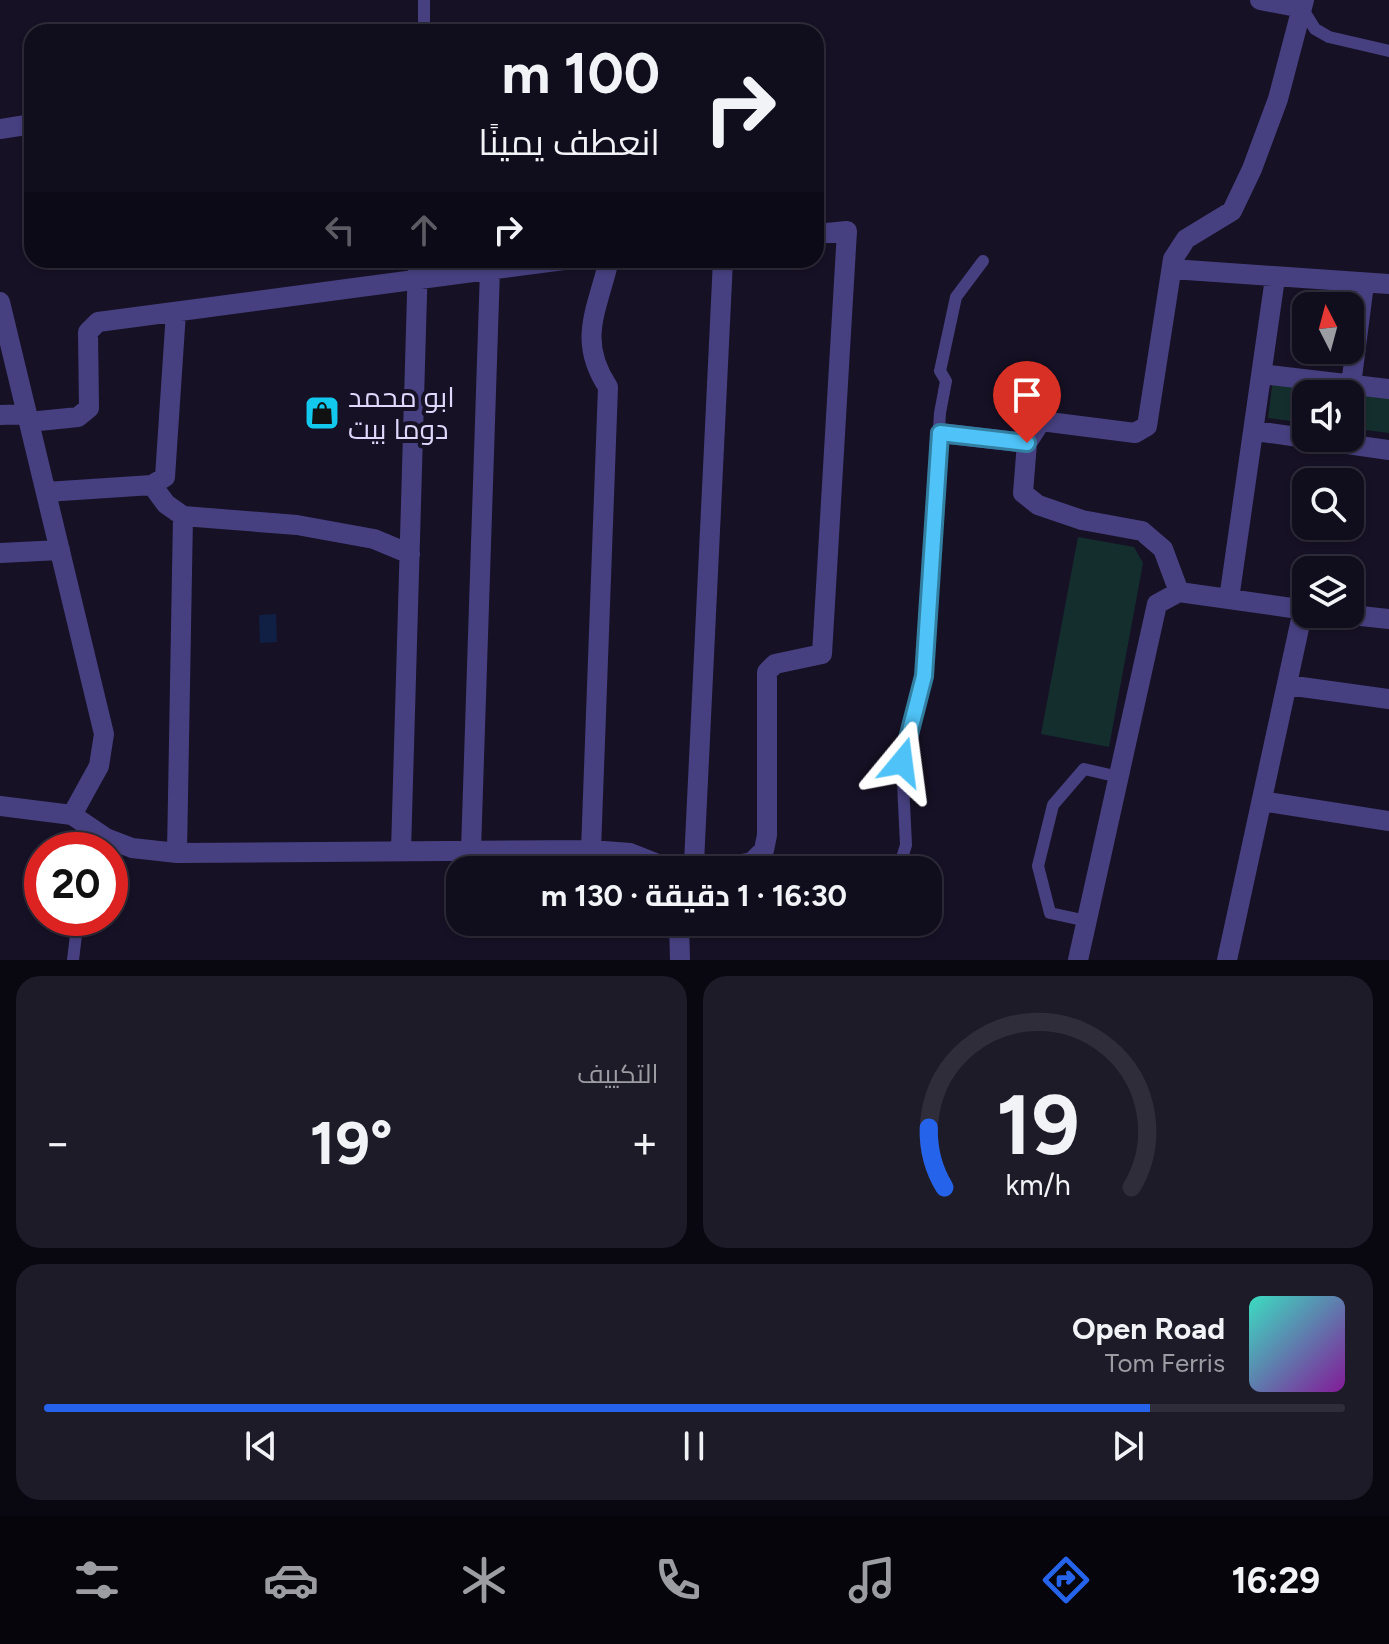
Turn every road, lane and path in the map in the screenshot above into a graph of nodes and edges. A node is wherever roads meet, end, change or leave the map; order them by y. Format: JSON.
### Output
{"nodes":[{"id":1,"x":424,"y":0,"type":"edge"},
{"id":2,"x":1260,"y":0,"type":"edge"},
{"id":3,"x":1303,"y":4,"type":"edge"},
{"id":4,"x":424,"y":24,"type":"edge"},
{"id":5,"x":1389,"y":51,"type":"edge"},
{"id":6,"x":24,"y":125,"type":"edge"},
{"id":7,"x":0,"y":129,"type":"edge"},
{"id":8,"x":824,"y":233,"type":"edge"},
{"id":9,"x":983,"y":261,"type":"dead end"},
{"id":10,"x":498,"y":268,"type":"edge"},
{"id":11,"x":607,"y":268,"type":"edge"},
{"id":12,"x":723,"y":268,"type":"edge"},
{"id":13,"x":490,"y":269,"type":"junction"},
{"id":14,"x":1172,"y":269,"type":"junction"},
{"id":15,"x":418,"y":270,"type":"edge"},
{"id":16,"x":1275,"y":278,"type":"junction"},
{"id":17,"x":1364,"y":284,"type":"junction"},
{"id":18,"x":1389,"y":284,"type":"edge"},
{"id":19,"x":0,"y":302,"type":"edge"},
{"id":20,"x":176,"y":312,"type":"junction"},
{"id":21,"x":1262,"y":374,"type":"junction"},
{"id":22,"x":1311,"y":380,"type":"edge"},
{"id":23,"x":1352,"y":380,"type":"edge"},
{"id":24,"x":1364,"y":386,"type":"edge"},
{"id":25,"x":1389,"y":389,"type":"edge"},
{"id":26,"x":0,"y":415,"type":"edge"},
{"id":27,"x":28,"y":418,"type":"junction"},
{"id":28,"x":1256,"y":431,"type":"junction"},
{"id":29,"x":940,"y":433,"type":"junction"},
{"id":30,"x":1027,"y":443,"type":"junction"},
{"id":31,"x":1389,"y":450,"type":"edge"},
{"id":32,"x":152,"y":485,"type":"junction"},
{"id":33,"x":46,"y":492,"type":"junction"},
{"id":34,"x":183,"y":516,"type":"junction"},
{"id":35,"x":60,"y":550,"type":"junction"},
{"id":36,"x":0,"y":553,"type":"edge"},
{"id":37,"x":410,"y":554,"type":"junction"},
{"id":38,"x":1179,"y":592,"type":"junction"},
{"id":39,"x":1229,"y":599,"type":"junction"},
{"id":40,"x":1292,"y":608,"type":"edge"},
{"id":41,"x":1364,"y":616,"type":"edge"},
{"id":42,"x":1389,"y":619,"type":"edge"},
{"id":43,"x":1300,"y":628,"type":"edge"},
{"id":44,"x":1287,"y":685,"type":"junction"},
{"id":45,"x":1389,"y":699,"type":"edge"},
{"id":46,"x":1119,"y":777,"type":"junction"},
{"id":47,"x":1262,"y":801,"type":"junction"},
{"id":48,"x":0,"y":806,"type":"edge"},
{"id":49,"x":80,"y":819,"type":"junction"},
{"id":50,"x":1389,"y":821,"type":"edge"},
{"id":51,"x":82,"y":832,"type":"edge"},
{"id":52,"x":471,"y":850,"type":"junction"},
{"id":53,"x":591,"y":850,"type":"junction"},
{"id":54,"x":401,"y":851,"type":"junction"},
{"id":55,"x":177,"y":853,"type":"junction"},
{"id":56,"x":636,"y":856,"type":"edge"},
{"id":57,"x":694,"y":856,"type":"edge"},
{"id":58,"x":758,"y":856,"type":"edge"},
{"id":59,"x":903,"y":856,"type":"edge"},
{"id":60,"x":1087,"y":921,"type":"junction"},
{"id":61,"x":76,"y":936,"type":"edge"},
{"id":62,"x":679,"y":936,"type":"edge"},
{"id":63,"x":73,"y":960,"type":"edge"},
{"id":64,"x":680,"y":960,"type":"edge"},
{"id":65,"x":1078,"y":960,"type":"edge"},
{"id":66,"x":1227,"y":960,"type":"edge"}],
"edges":[{"from":1,"to":4,"type":"lane"},
{"from":2,"to":3,"type":"street"},
{"from":3,"to":5,"type":"lane"},
{"from":3,"to":14,"type":"street"},
{"from":6,"to":7,"type":"street"},
{"from":8,"to":58,"type":"street"},
{"from":9,"to":29,"type":"lane"},
{"from":10,"to":13,"type":"street"},
{"from":11,"to":53,"type":"street"},
{"from":12,"to":57,"type":"street"},
{"from":13,"to":15,"type":"street"},
{"from":13,"to":52,"type":"street"},
{"from":14,"to":16,"type":"street"},
{"from":14,"to":30,"type":"street"},
{"from":15,"to":20,"type":"street"},
{"from":15,"to":37,"type":"street"},
{"from":16,"to":17,"type":"street"},
{"from":16,"to":21,"type":"street"},
{"from":17,"to":18,"type":"street"},
{"from":17,"to":23,"type":"street"},
{"from":19,"to":27,"type":"street"},
{"from":20,"to":27,"type":"street"},
{"from":20,"to":32,"type":"street"},
{"from":21,"to":22,"type":"street"},
{"from":21,"to":28,"type":"street"},
{"from":24,"to":25,"type":"street"},
{"from":26,"to":27,"type":"street"},
{"from":27,"to":33,"type":"street"},
{"from":28,"to":31,"type":"street"},
{"from":28,"to":39,"type":"street"},
{"from":29,"to":30,"type":"street"},
{"from":29,"to":59,"type":"lane"},
{"from":30,"to":38,"type":"street"},
{"from":32,"to":33,"type":"street"},
{"from":32,"to":34,"type":"street"},
{"from":33,"to":35,"type":"street"},
{"from":34,"to":37,"type":"street"},
{"from":34,"to":55,"type":"street"},
{"from":35,"to":36,"type":"street"},
{"from":35,"to":49,"type":"street"},
{"from":37,"to":54,"type":"street"},
{"from":38,"to":39,"type":"street"},
{"from":38,"to":46,"type":"street"},
{"from":39,"to":40,"type":"street"},
{"from":41,"to":42,"type":"street"},
{"from":43,"to":44,"type":"street"},
{"from":44,"to":45,"type":"street"},
{"from":44,"to":47,"type":"street"},
{"from":46,"to":60,"type":"street"},
{"from":46,"to":60,"type":"lane"},
{"from":47,"to":50,"type":"street"},
{"from":47,"to":66,"type":"street"},
{"from":48,"to":49,"type":"street"},
{"from":49,"to":51,"type":"lane"},
{"from":49,"to":55,"type":"street"},
{"from":52,"to":53,"type":"street"},
{"from":52,"to":54,"type":"street"},
{"from":53,"to":56,"type":"street"},
{"from":54,"to":55,"type":"street"},
{"from":60,"to":65,"type":"street"},
{"from":61,"to":63,"type":"lane"},
{"from":62,"to":64,"type":"street"}]}
